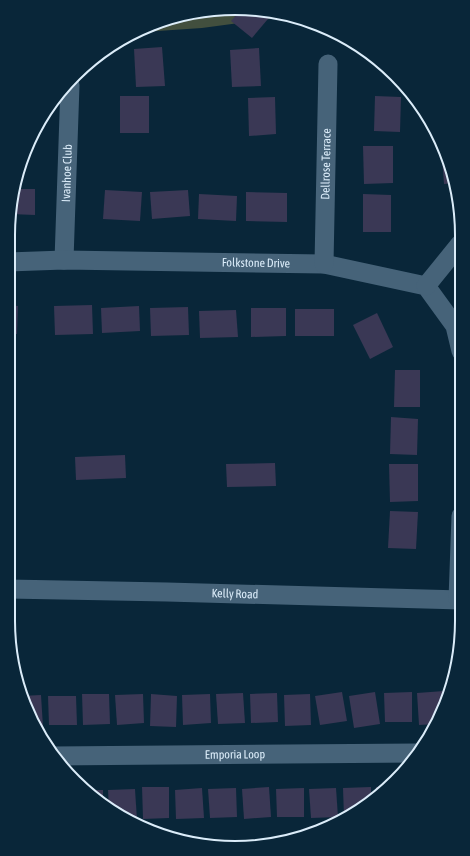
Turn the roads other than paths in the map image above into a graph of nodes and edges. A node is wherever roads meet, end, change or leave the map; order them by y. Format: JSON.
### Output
{"nodes":[{"id":1,"x":328,"y":64,"type":"dead end"},
{"id":2,"x":70,"y":90,"type":"edge"},
{"id":3,"x":455,"y":250,"type":"edge"},
{"id":4,"x":64,"y":260,"type":"junction"},
{"id":5,"x":15,"y":262,"type":"edge"},
{"id":6,"x":324,"y":264,"type":"junction"},
{"id":7,"x":426,"y":286,"type":"junction"},
{"id":8,"x":455,"y":326,"type":"edge"},
{"id":9,"x":15,"y":589,"type":"edge"},
{"id":10,"x":455,"y":599,"type":"edge"},
{"id":11,"x":411,"y":753,"type":"edge"},
{"id":12,"x":61,"y":756,"type":"edge"}],
"edges":[{"from":1,"to":6,"type":"street","name":"Dellrose Terrace"},
{"from":2,"to":4,"type":"street","name":"Ivanhoe Club"},
{"from":3,"to":7,"type":"street"},
{"from":4,"to":5,"type":"street","name":"Folkstone Drive"},
{"from":4,"to":6,"type":"street","name":"Folkstone Drive"},
{"from":6,"to":7,"type":"street","name":"Folkstone Drive"},
{"from":7,"to":8,"type":"street"},
{"from":9,"to":10,"type":"street","name":"Kelly Road"},
{"from":11,"to":12,"type":"street","name":"Emporia Loop"}]}
